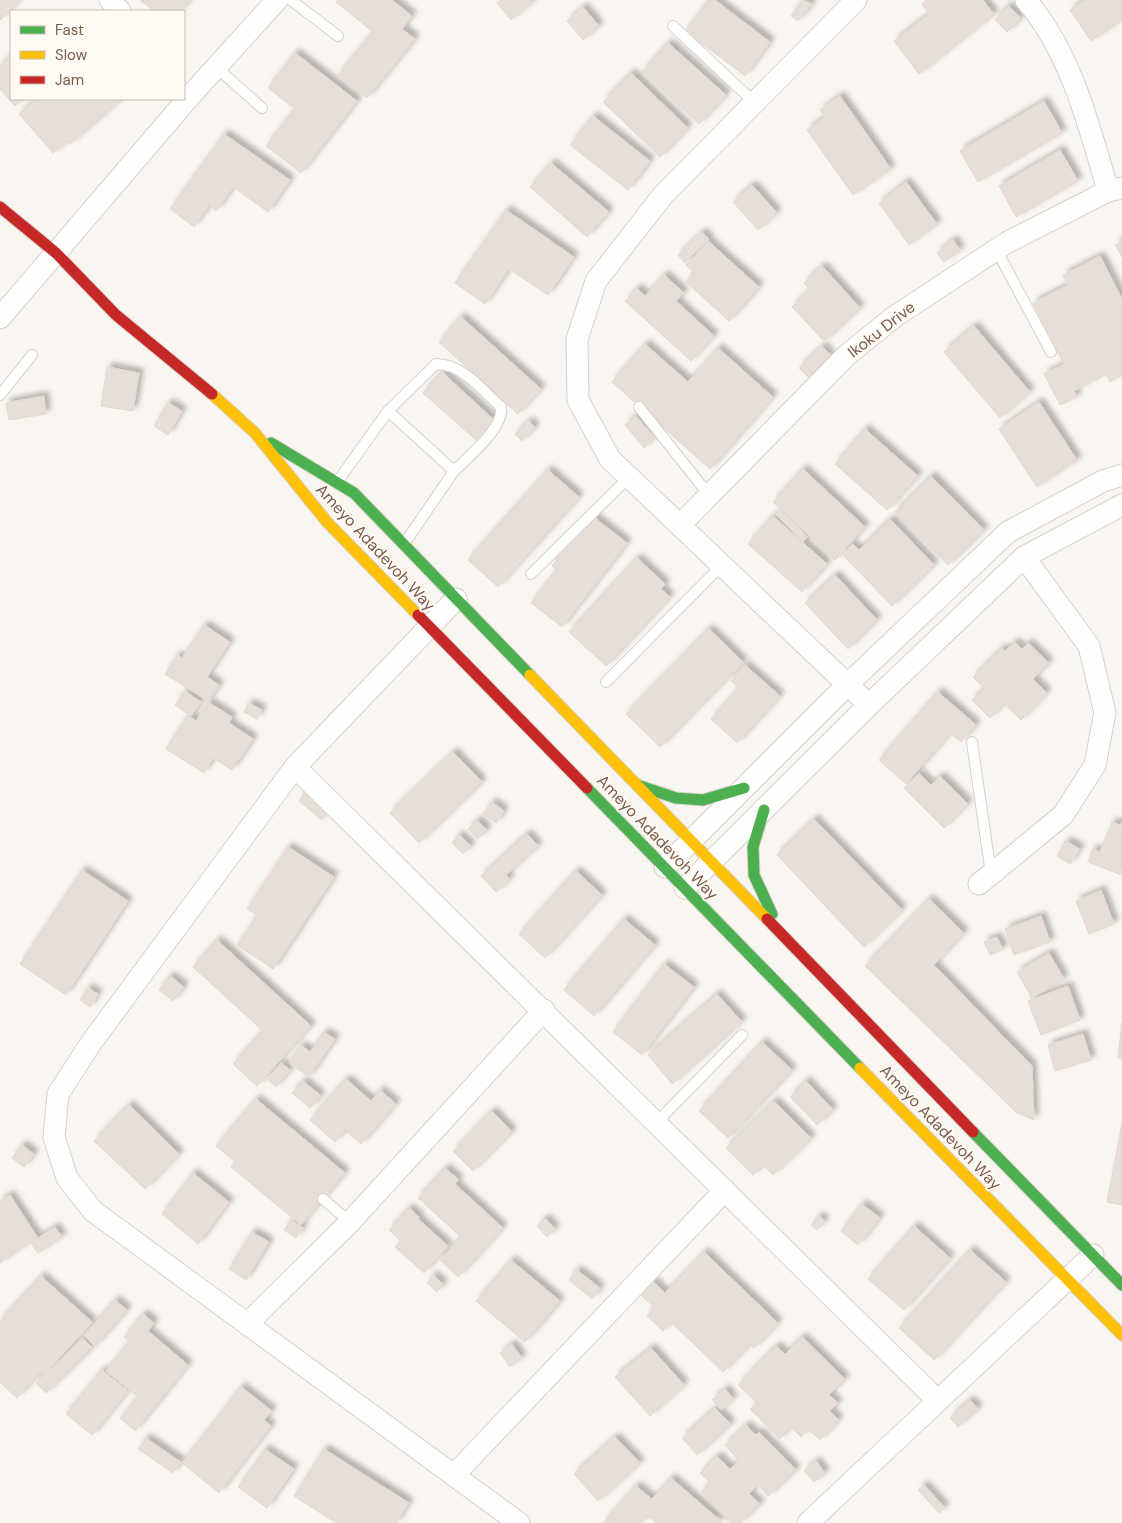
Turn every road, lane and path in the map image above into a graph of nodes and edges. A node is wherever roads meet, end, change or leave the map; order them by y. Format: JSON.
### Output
{"nodes":[{"id":1,"x":110,"y":0,"type":"edge"},
{"id":2,"x":277,"y":0,"type":"edge"},
{"id":3,"x":291,"y":0,"type":"edge"},
{"id":4,"x":856,"y":0,"type":"edge"},
{"id":5,"x":1026,"y":0,"type":"edge"},
{"id":6,"x":119,"y":10,"type":"edge"},
{"id":7,"x":673,"y":26,"type":"dead end"},
{"id":8,"x":338,"y":36,"type":"dead end"},
{"id":9,"x":217,"y":68,"type":"junction"},
{"id":10,"x":188,"y":90,"type":"edge"},
{"id":11,"x":180,"y":100,"type":"edge"},
{"id":12,"x":755,"y":102,"type":"junction"},
{"id":13,"x":262,"y":108,"type":"dead end"},
{"id":14,"x":1115,"y":189,"type":"edge"},
{"id":15,"x":0,"y":206,"type":"edge"},
{"id":16,"x":996,"y":249,"type":"junction"},
{"id":17,"x":56,"y":253,"type":"junction"},
{"id":18,"x":0,"y":318,"type":"edge"},
{"id":19,"x":1051,"y":352,"type":"dead end"},
{"id":20,"x":32,"y":355,"type":"dead end"},
{"id":21,"x":0,"y":395,"type":"edge"},
{"id":22,"x":639,"y":407,"type":"dead end"},
{"id":23,"x":388,"y":411,"type":"junction"},
{"id":24,"x":255,"y":433,"type":"junction"},
{"id":25,"x":454,"y":471,"type":"junction"},
{"id":26,"x":1122,"y":475,"type":"edge"},
{"id":27,"x":629,"y":477,"type":"junction"},
{"id":28,"x":338,"y":482,"type":"junction"},
{"id":29,"x":709,"y":495,"type":"junction"},
{"id":30,"x":1122,"y":506,"type":"edge"},
{"id":31,"x":680,"y":525,"type":"junction"},
{"id":32,"x":404,"y":545,"type":"junction"},
{"id":33,"x":1024,"y":557,"type":"junction"},
{"id":34,"x":722,"y":564,"type":"junction"},
{"id":35,"x":531,"y":574,"type":"dead end"},
{"id":36,"x":456,"y":599,"type":"junction"},
{"id":37,"x":430,"y":628,"type":"junction"},
{"id":38,"x":606,"y":682,"type":"dead end"},
{"id":39,"x":848,"y":684,"type":"junction"},
{"id":40,"x":869,"y":705,"type":"junction"},
{"id":41,"x":972,"y":742,"type":"dead end"},
{"id":42,"x":295,"y":767,"type":"junction"},
{"id":43,"x":637,"y":785,"type":"junction"},
{"id":44,"x":744,"y":788,"type":"junction"},
{"id":45,"x":764,"y":810,"type":"junction"},
{"id":46,"x":691,"y":841,"type":"junction"},
{"id":47,"x":712,"y":862,"type":"junction"},
{"id":48,"x":665,"y":867,"type":"junction"},
{"id":49,"x":985,"y":880,"type":"joint"},
{"id":50,"x":685,"y":888,"type":"junction"},
{"id":51,"x":783,"y":935,"type":"junction"},
{"id":52,"x":544,"y":1010,"type":"junction"},
{"id":53,"x":742,"y":1035,"type":"dead end"},
{"id":54,"x":657,"y":1122,"type":"junction"},
{"id":55,"x":725,"y":1190,"type":"junction"},
{"id":56,"x":323,"y":1199,"type":"dead end"},
{"id":57,"x":350,"y":1222,"type":"junction"},
{"id":58,"x":1093,"y":1255,"type":"junction"},
{"id":59,"x":1068,"y":1279,"type":"junction"},
{"id":60,"x":1122,"y":1285,"type":"edge"},
{"id":61,"x":248,"y":1324,"type":"junction"},
{"id":62,"x":1122,"y":1335,"type":"edge"},
{"id":63,"x":938,"y":1400,"type":"junction"},
{"id":64,"x":454,"y":1475,"type":"junction"},
{"id":65,"x":519,"y":1523,"type":"edge"},
{"id":66,"x":808,"y":1523,"type":"edge"}],
"edges":[{"from":1,"to":6,"type":"street"},
{"from":2,"to":9,"type":"street"},
{"from":3,"to":8,"type":"lane"},
{"from":4,"to":12,"type":"street"},
{"from":5,"to":14,"type":"street"},
{"from":7,"to":12,"type":"lane"},
{"from":9,"to":10,"type":"street"},
{"from":9,"to":13,"type":"lane"},
{"from":11,"to":17,"type":"street"},
{"from":12,"to":27,"type":"street"},
{"from":14,"to":16,"type":"street","name":"Ikoku Drive"},
{"from":15,"to":17,"type":"street"},
{"from":16,"to":19,"type":"lane"},
{"from":16,"to":29,"type":"street","name":"Ikoku Drive"},
{"from":17,"to":18,"type":"street"},
{"from":17,"to":24,"type":"street"},
{"from":20,"to":21,"type":"lane"},
{"from":22,"to":29,"type":"lane"},
{"from":23,"to":25,"type":"lane"},
{"from":23,"to":25,"type":"lane"},
{"from":23,"to":28,"type":"lane"},
{"from":24,"to":28,"type":"street","name":"Ameyo Adadevoh Way"},
{"from":24,"to":37,"type":"street","name":"Ameyo Adadevoh Way"},
{"from":25,"to":32,"type":"lane"},
{"from":26,"to":39,"type":"street"},
{"from":27,"to":31,"type":"street"},
{"from":27,"to":35,"type":"lane"},
{"from":28,"to":32,"type":"street","name":"Ameyo Adadevoh Way"},
{"from":29,"to":31,"type":"street","name":"Ikoku Drive"},
{"from":30,"to":33,"type":"street"},
{"from":31,"to":34,"type":"street"},
{"from":32,"to":36,"type":"street","name":"Ameyo Adadevoh Way"},
{"from":33,"to":40,"type":"street"},
{"from":33,"to":49,"type":"street"},
{"from":34,"to":38,"type":"lane"},
{"from":34,"to":39,"type":"street"},
{"from":36,"to":37,"type":"street"},
{"from":36,"to":43,"type":"street","name":"Ameyo Adadevoh Way"},
{"from":37,"to":42,"type":"street"},
{"from":37,"to":48,"type":"street","name":"Ameyo Adadevoh Way"},
{"from":39,"to":40,"type":"street"},
{"from":39,"to":44,"type":"street"},
{"from":40,"to":45,"type":"street"},
{"from":41,"to":49,"type":"lane"},
{"from":42,"to":52,"type":"street"},
{"from":42,"to":61,"type":"street"},
{"from":43,"to":44,"type":"street"},
{"from":43,"to":46,"type":"street","name":"Ameyo Adadevoh Way"},
{"from":44,"to":46,"type":"street"},
{"from":45,"to":47,"type":"street"},
{"from":45,"to":51,"type":"street"},
{"from":46,"to":47,"type":"street","name":"Ameyo Adadevoh Way"},
{"from":46,"to":48,"type":"street"},
{"from":47,"to":50,"type":"street"},
{"from":47,"to":51,"type":"street","name":"Ameyo Adadevoh Way"},
{"from":48,"to":50,"type":"street","name":"Ameyo Adadevoh Way"},
{"from":50,"to":59,"type":"street","name":"Ameyo Adadevoh Way"},
{"from":51,"to":58,"type":"street","name":"Ameyo Adadevoh Way"},
{"from":52,"to":54,"type":"street"},
{"from":52,"to":57,"type":"street"},
{"from":53,"to":54,"type":"lane"},
{"from":54,"to":55,"type":"street"},
{"from":55,"to":63,"type":"street"},
{"from":55,"to":64,"type":"street"},
{"from":56,"to":57,"type":"lane"},
{"from":57,"to":61,"type":"street"},
{"from":58,"to":59,"type":"street"},
{"from":58,"to":60,"type":"street","name":"Ameyo Adadevoh Way"},
{"from":59,"to":62,"type":"street","name":"Ameyo Adadevoh Way"},
{"from":59,"to":63,"type":"street"},
{"from":61,"to":64,"type":"street"},
{"from":63,"to":66,"type":"street"},
{"from":64,"to":65,"type":"street"}]}
